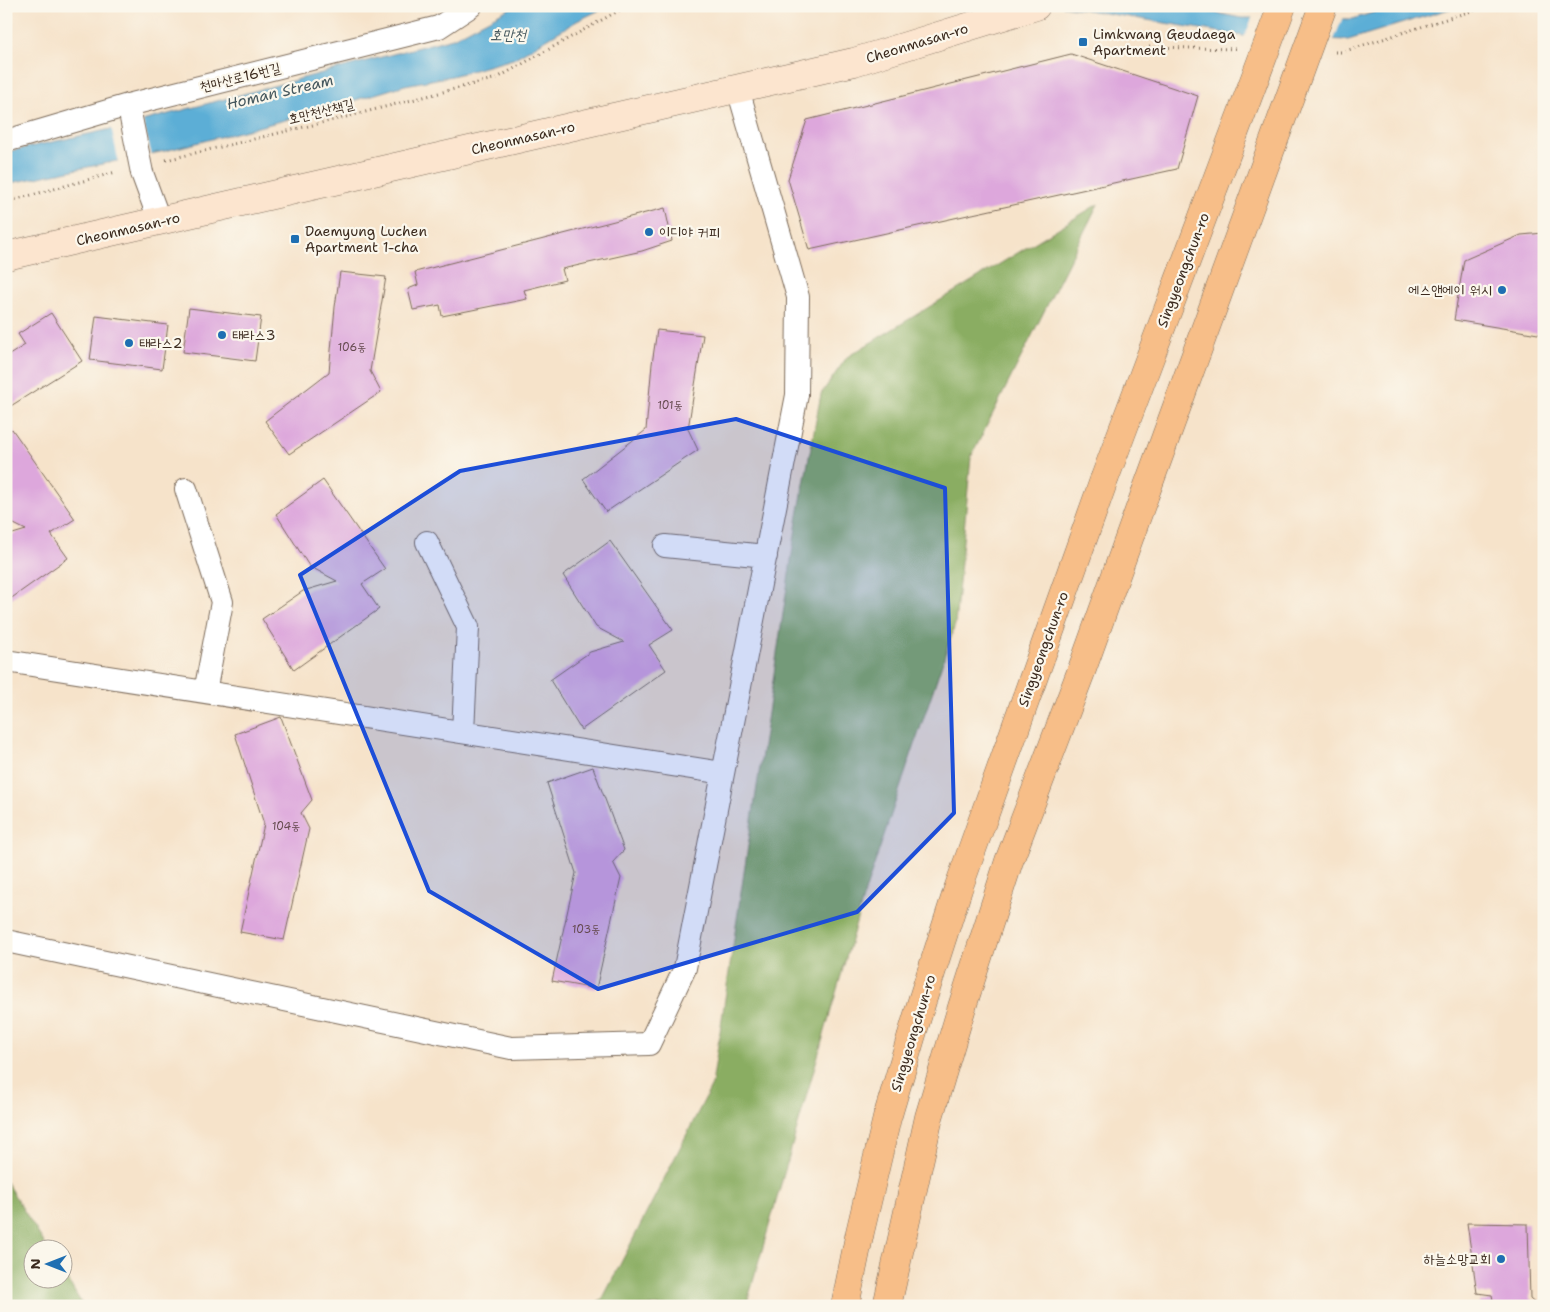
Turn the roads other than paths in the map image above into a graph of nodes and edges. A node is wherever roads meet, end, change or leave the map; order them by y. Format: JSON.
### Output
{"nodes":[{"id":1,"x":471,"y":6,"type":"edge"},
{"id":2,"x":1036,"y":6,"type":"edge"},
{"id":3,"x":1282,"y":6,"type":"edge"},
{"id":4,"x":1323,"y":6,"type":"edge"},
{"id":5,"x":738,"y":89,"type":"junction"},
{"id":6,"x":129,"y":111,"type":"junction"},
{"id":7,"x":6,"y":141,"type":"edge"},
{"id":8,"x":160,"y":222,"type":"junction"},
{"id":9,"x":6,"y":256,"type":"edge"},
{"id":10,"x":186,"y":489,"type":"dead end"},
{"id":11,"x":427,"y":542,"type":"dead end"},
{"id":12,"x":665,"y":546,"type":"dead end"},
{"id":13,"x":766,"y":556,"type":"junction"},
{"id":14,"x":6,"y":661,"type":"edge"},
{"id":15,"x":206,"y":692,"type":"junction"},
{"id":16,"x":464,"y":732,"type":"junction"},
{"id":17,"x":723,"y":773,"type":"junction"},
{"id":18,"x":6,"y":941,"type":"edge"},
{"id":19,"x":845,"y":1306,"type":"edge"},
{"id":20,"x":887,"y":1306,"type":"edge"}],
"edges":[{"from":1,"to":6,"type":"street","name":"천마산로16번길"},
{"from":2,"to":5,"type":"street","name":"Cheonmasan-ro"},
{"from":3,"to":19,"type":"highway","name":"Singyeongchun-ro","bridge":true},
{"from":4,"to":20,"type":"highway","bridge":true},
{"from":5,"to":8,"type":"street","name":"Cheonmasan-ro"},
{"from":5,"to":13,"type":"street"},
{"from":6,"to":7,"type":"street","name":"천마산로16번길"},
{"from":6,"to":8,"type":"street","bridge":true},
{"from":8,"to":9,"type":"street","name":"Cheonmasan-ro"},
{"from":10,"to":15,"type":"street"},
{"from":11,"to":16,"type":"street"},
{"from":12,"to":13,"type":"street"},
{"from":13,"to":17,"type":"street"},
{"from":14,"to":15,"type":"street"},
{"from":15,"to":16,"type":"street"},
{"from":16,"to":17,"type":"street"},
{"from":17,"to":18,"type":"street"}]}
